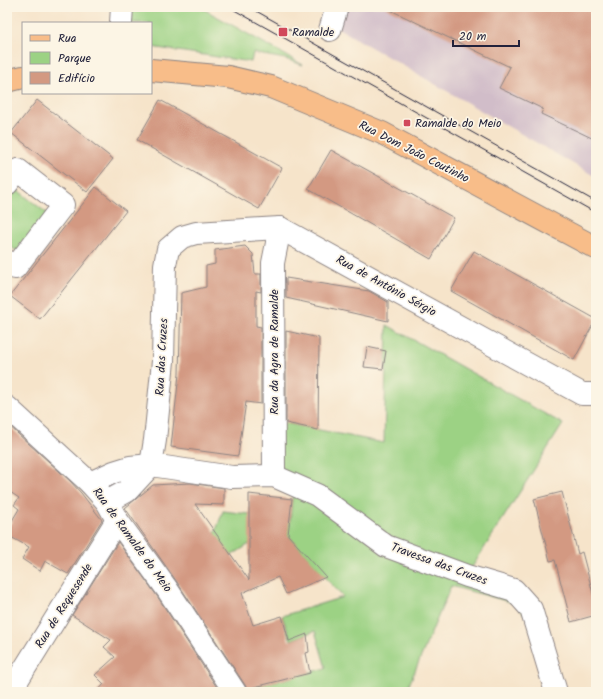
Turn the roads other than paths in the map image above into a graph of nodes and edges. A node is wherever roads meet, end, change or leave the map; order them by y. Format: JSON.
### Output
{"nodes":[{"id":1,"x":122,"y":7,"type":"edge"},
{"id":2,"x":337,"y":7,"type":"edge"},
{"id":3,"x":121,"y":22,"type":"edge"},
{"id":4,"x":330,"y":30,"type":"dead end"},
{"id":5,"x":152,"y":70,"type":"edge"},
{"id":6,"x":22,"y":78,"type":"edge"},
{"id":7,"x":7,"y":81,"type":"edge"},
{"id":8,"x":7,"y":184,"type":"edge"},
{"id":9,"x":280,"y":228,"type":"junction"},
{"id":10,"x":596,"y":248,"type":"edge"},
{"id":11,"x":7,"y":261,"type":"edge"},
{"id":12,"x":596,"y":394,"type":"edge"},
{"id":13,"x":7,"y":407,"type":"edge"},
{"id":14,"x":151,"y":465,"type":"junction"},
{"id":15,"x":274,"y":476,"type":"junction"},
{"id":16,"x":90,"y":483,"type":"junction"},
{"id":17,"x":112,"y":511,"type":"junction"},
{"id":18,"x":10,"y":692,"type":"edge"},
{"id":19,"x":235,"y":692,"type":"edge"},
{"id":20,"x":556,"y":692,"type":"edge"}],
"edges":[{"from":1,"to":3,"type":"street"},
{"from":2,"to":4,"type":"street"},
{"from":5,"to":10,"type":"main road","name":"Rua Dom João Coutinho"},
{"from":6,"to":7,"type":"main road"},
{"from":8,"to":11,"type":"street"},
{"from":9,"to":12,"type":"street","name":"Rua de António Sérgio"},
{"from":9,"to":14,"type":"street","name":"Rua das Cruzes"},
{"from":9,"to":15,"type":"street","name":"Rua da Agra de Ramalde"},
{"from":13,"to":16,"type":"street","name":"Rua de Ramalde do Meio"},
{"from":14,"to":15,"type":"street","name":"Travessa das Cruzes"},
{"from":14,"to":16,"type":"street"},
{"from":14,"to":17,"type":"street"},
{"from":15,"to":20,"type":"street","name":"Travessa das Cruzes"},
{"from":16,"to":17,"type":"street","name":"Rua de Ramalde do Meio"},
{"from":17,"to":18,"type":"street","name":"Rua de Requesende"},
{"from":17,"to":19,"type":"street","name":"Rua de Ramalde do Meio"}]}
